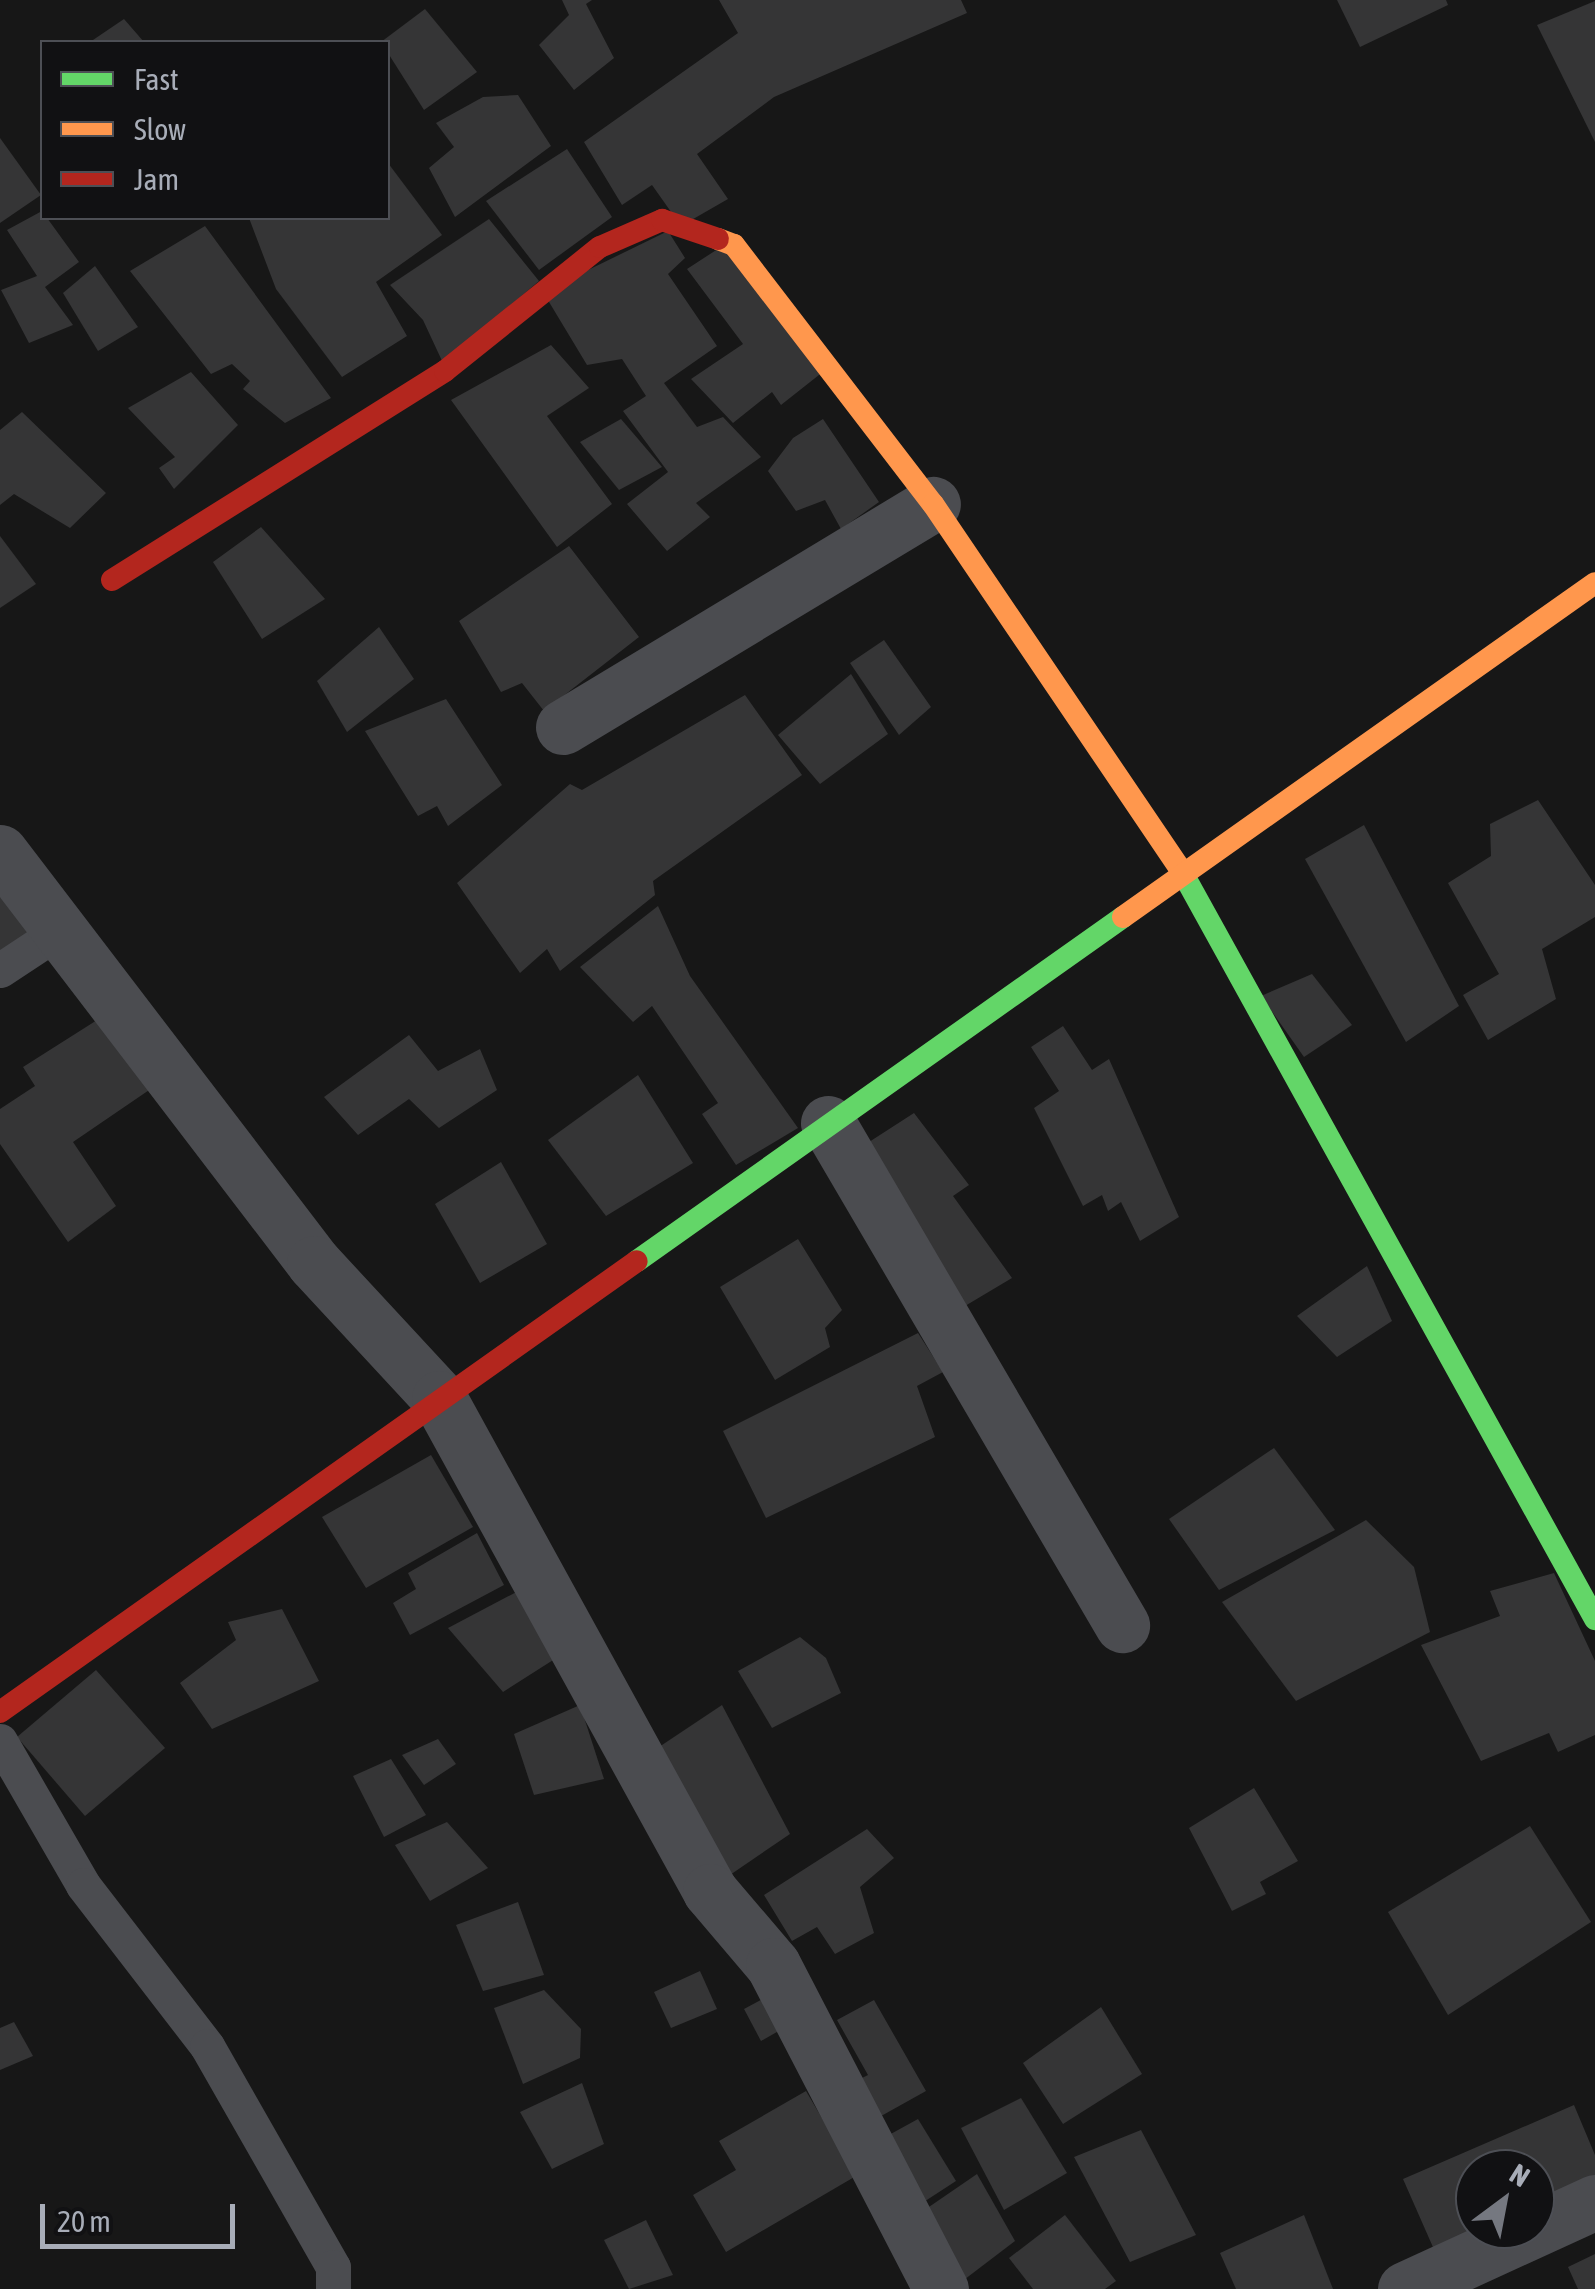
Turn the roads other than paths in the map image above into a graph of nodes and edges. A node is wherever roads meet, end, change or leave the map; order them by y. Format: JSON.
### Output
{"nodes":[{"id":1,"x":933,"y":504,"type":"junction"},
{"id":2,"x":112,"y":580,"type":"dead end"},
{"id":3,"x":1595,"y":583,"type":"edge"},
{"id":4,"x":563,"y":726,"type":"dead end"},
{"id":5,"x":0,"y":852,"type":"edge"},
{"id":6,"x":1183,"y":873,"type":"junction"},
{"id":7,"x":61,"y":930,"type":"junction"},
{"id":8,"x":0,"y":970,"type":"edge"},
{"id":9,"x":828,"y":1124,"type":"junction"},
{"id":10,"x":439,"y":1398,"type":"junction"},
{"id":11,"x":1595,"y":1619,"type":"edge"},
{"id":12,"x":1122,"y":1625,"type":"dead end"},
{"id":13,"x":0,"y":1712,"type":"edge"},
{"id":14,"x":0,"y":1741,"type":"edge"},
{"id":15,"x":1595,"y":2202,"type":"edge"},
{"id":16,"x":333,"y":2289,"type":"edge"},
{"id":17,"x":941,"y":2289,"type":"edge"},
{"id":18,"x":1406,"y":2289,"type":"edge"}],
"edges":[{"from":1,"to":2,"type":"street"},
{"from":1,"to":4,"type":"street"},
{"from":1,"to":6,"type":"street"},
{"from":3,"to":6,"type":"street"},
{"from":5,"to":7,"type":"street"},
{"from":6,"to":9,"type":"street"},
{"from":6,"to":11,"type":"street"},
{"from":7,"to":8,"type":"lane"},
{"from":7,"to":10,"type":"street"},
{"from":9,"to":10,"type":"street"},
{"from":9,"to":12,"type":"street"},
{"from":10,"to":13,"type":"street"},
{"from":10,"to":17,"type":"street"},
{"from":14,"to":16,"type":"lane"},
{"from":15,"to":18,"type":"street"}]}
